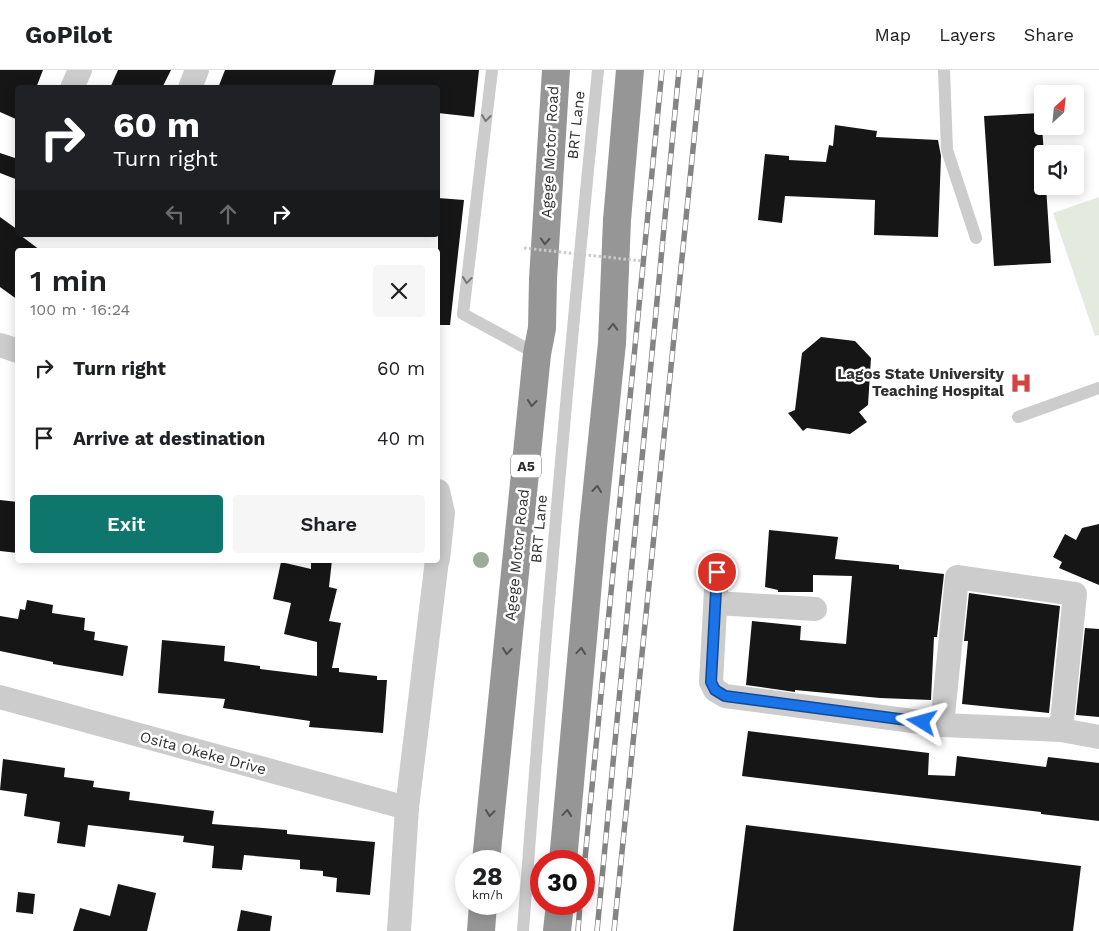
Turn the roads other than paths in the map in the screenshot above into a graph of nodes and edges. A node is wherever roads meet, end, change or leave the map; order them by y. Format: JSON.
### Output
{"nodes":[{"id":1,"x":80,"y":70,"type":"edge"},
{"id":2,"x":197,"y":70,"type":"edge"},
{"id":3,"x":492,"y":70,"type":"edge"},
{"id":4,"x":556,"y":70,"type":"edge"},
{"id":5,"x":598,"y":70,"type":"edge"},
{"id":6,"x":630,"y":70,"type":"edge"},
{"id":7,"x":944,"y":70,"type":"edge"},
{"id":8,"x":73,"y":85,"type":"edge"},
{"id":9,"x":191,"y":85,"type":"edge"},
{"id":10,"x":976,"y":238,"type":"dead end"},
{"id":11,"x":0,"y":346,"type":"edge"},
{"id":12,"x":15,"y":350,"type":"edge"},
{"id":13,"x":537,"y":354,"type":"junction"},
{"id":14,"x":1099,"y":388,"type":"edge"},
{"id":15,"x":1018,"y":416,"type":"dead end"},
{"id":16,"x":440,"y":499,"type":"edge"},
{"id":17,"x":440,"y":536,"type":"edge"},
{"id":18,"x":437,"y":563,"type":"edge"},
{"id":19,"x":717,"y":572,"type":"dead end"},
{"id":20,"x":716,"y":603,"type":"junction"},
{"id":21,"x":815,"y":609,"type":"dead end"},
{"id":22,"x":0,"y":697,"type":"edge"},
{"id":23,"x":942,"y":725,"type":"junction"},
{"id":24,"x":1061,"y":730,"type":"junction"},
{"id":25,"x":1099,"y":737,"type":"edge"},
{"id":26,"x":407,"y":808,"type":"junction"},
{"id":27,"x":487,"y":850,"type":"edge"},
{"id":28,"x":564,"y":850,"type":"edge"},
{"id":29,"x":482,"y":915,"type":"edge"},
{"id":30,"x":559,"y":915,"type":"edge"},
{"id":31,"x":399,"y":931,"type":"edge"},
{"id":32,"x":481,"y":931,"type":"edge"},
{"id":33,"x":523,"y":931,"type":"edge"},
{"id":34,"x":557,"y":931,"type":"edge"}],
"edges":[{"from":1,"to":8,"type":"street"},
{"from":2,"to":9,"type":"street"},
{"from":3,"to":13,"type":"lane","one_way":true},
{"from":4,"to":13,"type":"highway","name":"Agege Motor Road","number":"A5","one_way":true},
{"from":5,"to":33,"type":"lane","name":"BRT Lane"},
{"from":28,"to":6,"type":"highway","one_way":true},
{"from":7,"to":10,"type":"lane"},
{"from":11,"to":12,"type":"street"},
{"from":13,"to":27,"type":"highway","name":"Agege Motor Road","number":"A5","one_way":true},
{"from":14,"to":15,"type":"lane"},
{"from":16,"to":17,"type":"street"},
{"from":18,"to":26,"type":"street"},
{"from":19,"to":20,"type":"street"},
{"from":20,"to":21,"type":"street"},
{"from":20,"to":23,"type":"street"},
{"from":22,"to":26,"type":"street","name":"Osita Okeke Drive"},
{"from":23,"to":24,"type":"street"},
{"from":23,"to":24,"type":"street"},
{"from":24,"to":25,"type":"street"},
{"from":26,"to":31,"type":"street"},
{"from":29,"to":32,"type":"highway"},
{"from":30,"to":34,"type":"highway"}]}
